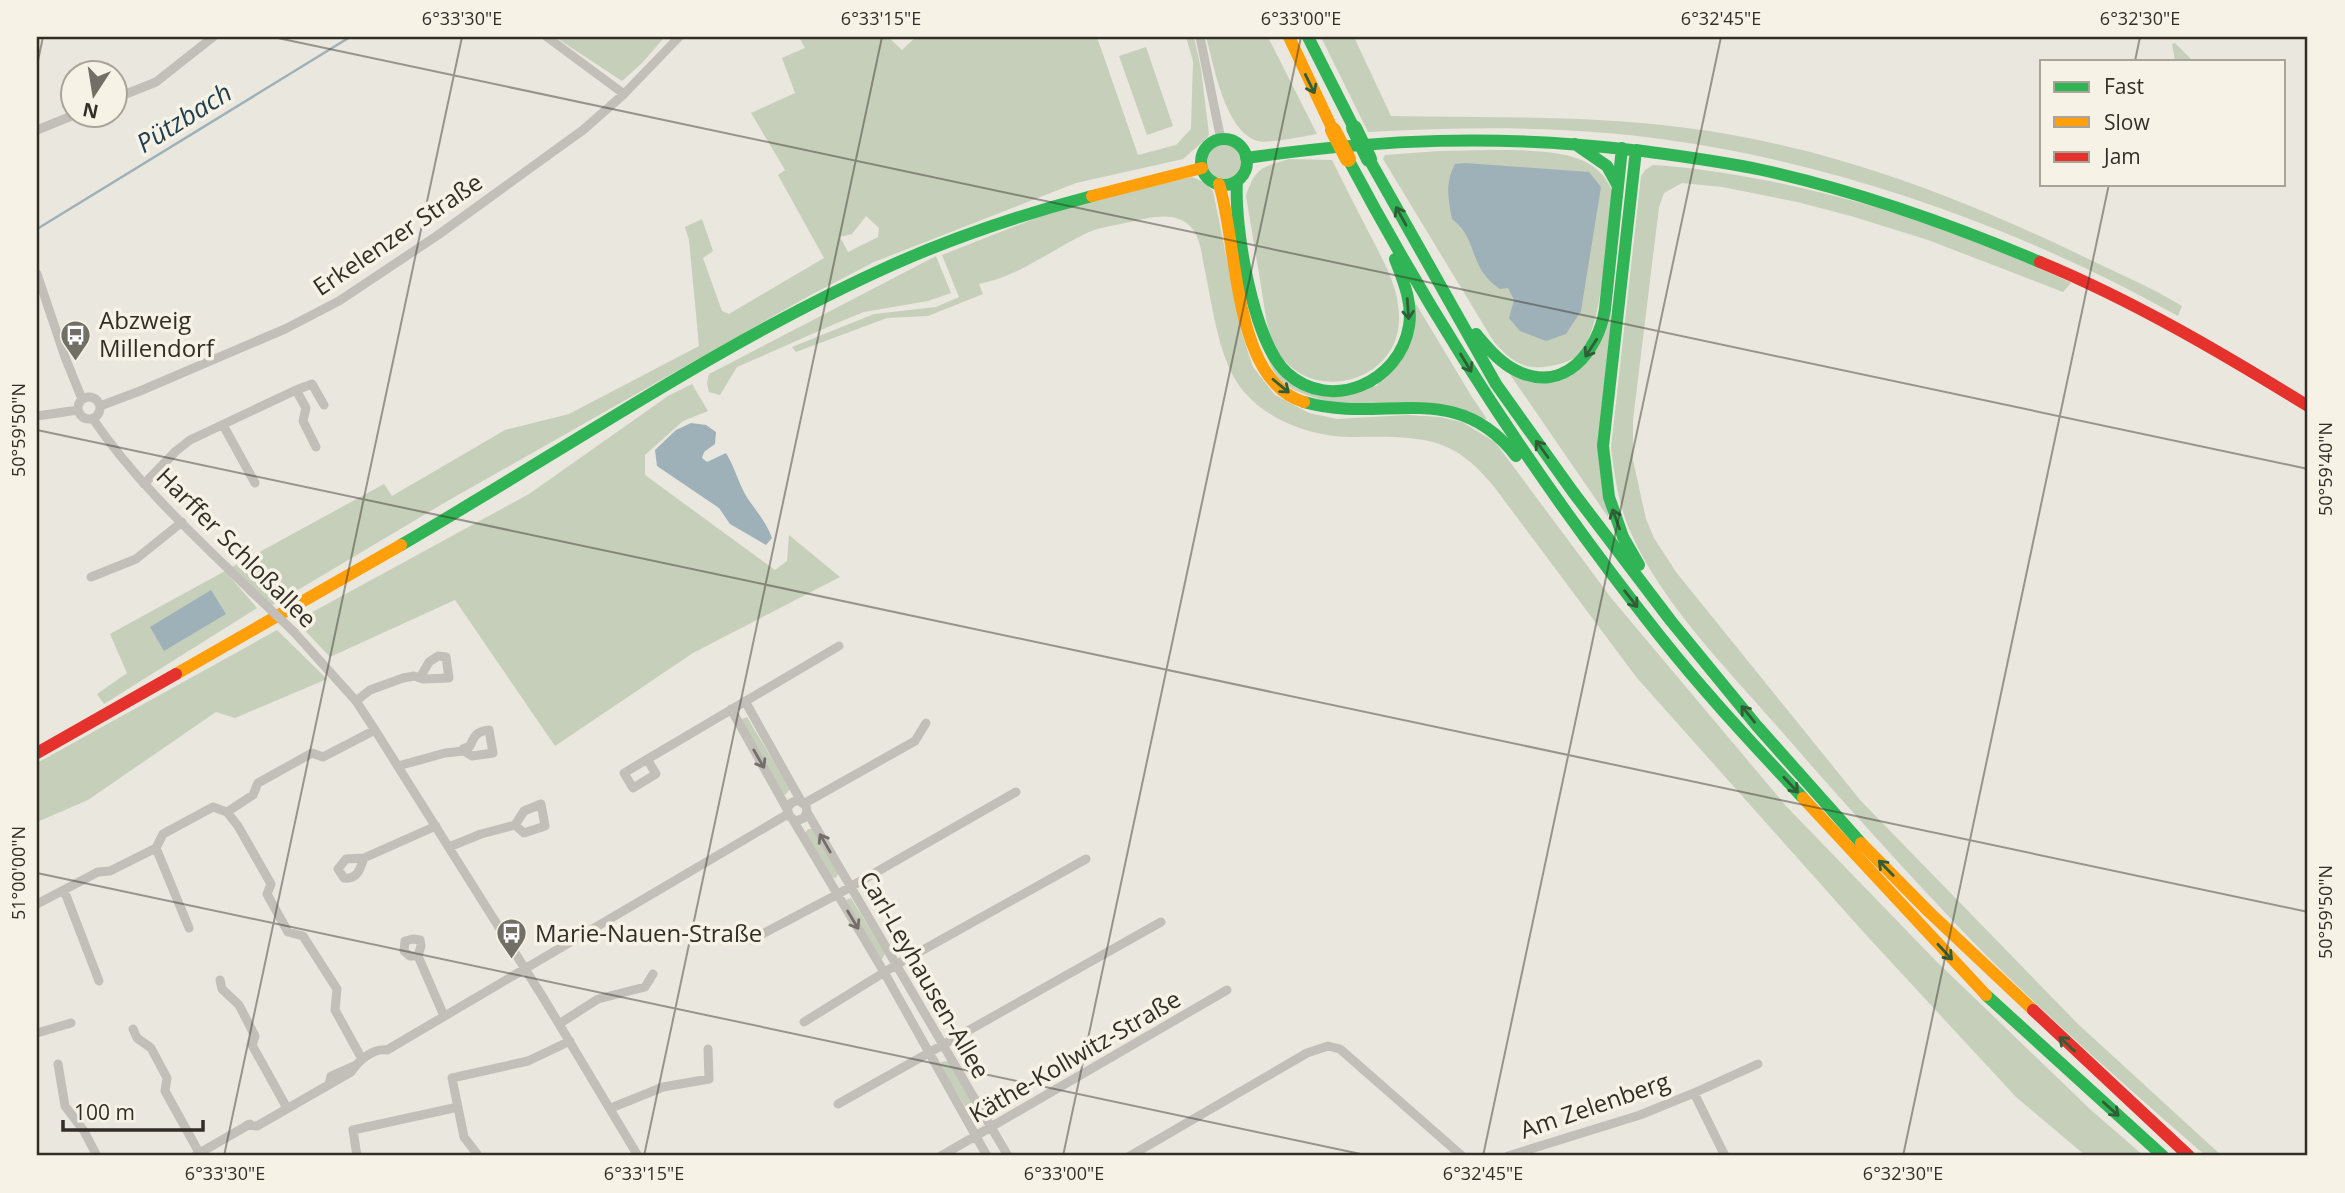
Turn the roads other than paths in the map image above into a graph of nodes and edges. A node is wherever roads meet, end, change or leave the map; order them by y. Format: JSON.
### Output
{"nodes":[{"id":1,"x":213,"y":37,"type":"edge"},
{"id":2,"x":547,"y":37,"type":"edge"},
{"id":3,"x":679,"y":37,"type":"edge"},
{"id":4,"x":1200,"y":37,"type":"edge"},
{"id":5,"x":1289,"y":37,"type":"edge"},
{"id":6,"x":1308,"y":37,"type":"edge"},
{"id":7,"x":130,"y":92,"type":"edge"},
{"id":8,"x":624,"y":94,"type":"junction"},
{"id":9,"x":60,"y":121,"type":"edge"},
{"id":10,"x":37,"y":130,"type":"edge"},
{"id":11,"x":1221,"y":140,"type":"junction"},
{"id":12,"x":1575,"y":144,"type":"junction"},
{"id":13,"x":1629,"y":149,"type":"junction"},
{"id":14,"x":1246,"y":158,"type":"junction"},
{"id":15,"x":1202,"y":168,"type":"junction"},
{"id":16,"x":1237,"y":181,"type":"junction"},
{"id":17,"x":1219,"y":184,"type":"junction"},
{"id":18,"x":1618,"y":186,"type":"junction"},
{"id":19,"x":1381,"y":220,"type":"junction"},
{"id":20,"x":37,"y":274,"type":"edge"},
{"id":21,"x":1445,"y":298,"type":"junction"},
{"id":22,"x":296,"y":390,"type":"junction"},
{"id":23,"x":82,"y":398,"type":"junction"},
{"id":24,"x":324,"y":405,"type":"dead end"},
{"id":25,"x":100,"y":406,"type":"junction"},
{"id":26,"x":2308,"y":406,"type":"edge"},
{"id":27,"x":78,"y":410,"type":"junction"},
{"id":28,"x":37,"y":416,"type":"edge"},
{"id":29,"x":93,"y":419,"type":"junction"},
{"id":30,"x":223,"y":425,"type":"junction"},
{"id":31,"x":316,"y":447,"type":"dead end"},
{"id":32,"x":255,"y":483,"type":"dead end"},
{"id":33,"x":144,"y":484,"type":"junction"},
{"id":34,"x":1561,"y":505,"type":"junction"},
{"id":35,"x":182,"y":522,"type":"junction"},
{"id":36,"x":91,"y":577,"type":"dead end"},
{"id":37,"x":1671,"y":621,"type":"junction"},
{"id":38,"x":839,"y":646,"type":"dead end"},
{"id":39,"x":423,"y":680,"type":"dead end"},
{"id":40,"x":356,"y":701,"type":"junction"},
{"id":41,"x":745,"y":701,"type":"junction"},
{"id":42,"x":731,"y":709,"type":"junction"},
{"id":43,"x":926,"y":723,"type":"dead end"},
{"id":44,"x":375,"y":730,"type":"junction"},
{"id":45,"x":464,"y":751,"type":"dead end"},
{"id":46,"x":37,"y":753,"type":"edge"},
{"id":47,"x":647,"y":759,"type":"dead end"},
{"id":48,"x":398,"y":766,"type":"junction"},
{"id":49,"x":1016,"y":792,"type":"dead end"},
{"id":50,"x":804,"y":806,"type":"junction"},
{"id":51,"x":227,"y":812,"type":"junction"},
{"id":52,"x":789,"y":814,"type":"junction"},
{"id":53,"x":515,"y":825,"type":"dead end"},
{"id":54,"x":436,"y":826,"type":"junction"},
{"id":55,"x":449,"y":847,"type":"junction"},
{"id":56,"x":156,"y":848,"type":"junction"},
{"id":57,"x":364,"y":858,"type":"dead end"},
{"id":58,"x":1086,"y":859,"type":"dead end"},
{"id":59,"x":850,"y":887,"type":"junction"},
{"id":60,"x":64,"y":890,"type":"junction"},
{"id":61,"x":838,"y":894,"type":"junction"},
{"id":62,"x":37,"y":904,"type":"edge"},
{"id":63,"x":1161,"y":922,"type":"dead end"},
{"id":64,"x":189,"y":928,"type":"dead end"},
{"id":65,"x":751,"y":940,"type":"dead end"},
{"id":66,"x":418,"y":956,"type":"dead end"},
{"id":67,"x":896,"y":964,"type":"junction"},
{"id":68,"x":526,"y":970,"type":"junction"},
{"id":69,"x":884,"y":972,"type":"junction"},
{"id":70,"x":653,"y":974,"type":"dead end"},
{"id":71,"x":220,"y":980,"type":"dead end"},
{"id":72,"x":99,"y":981,"type":"dead end"},
{"id":73,"x":1227,"y":990,"type":"dead end"},
{"id":74,"x":444,"y":1016,"type":"junction"},
{"id":75,"x":804,"y":1022,"type":"dead end"},
{"id":76,"x":71,"y":1023,"type":"dead end"},
{"id":77,"x":559,"y":1024,"type":"junction"},
{"id":78,"x":133,"y":1029,"type":"dead end"},
{"id":79,"x":37,"y":1032,"type":"edge"},
{"id":80,"x":570,"y":1041,"type":"junction"},
{"id":81,"x":942,"y":1045,"type":"junction"},
{"id":82,"x":708,"y":1049,"type":"dead end"},
{"id":83,"x":929,"y":1053,"type":"junction"},
{"id":84,"x":359,"y":1062,"type":"junction"},
{"id":85,"x":58,"y":1064,"type":"dead end"},
{"id":86,"x":1758,"y":1064,"type":"dead end"},
{"id":87,"x":1694,"y":1093,"type":"junction"},
{"id":88,"x":838,"y":1104,"type":"dead end"},
{"id":89,"x":458,"y":1107,"type":"junction"},
{"id":90,"x":611,"y":1108,"type":"junction"},
{"id":91,"x":285,"y":1110,"type":"junction"},
{"id":92,"x":990,"y":1127,"type":"junction"},
{"id":93,"x":975,"y":1137,"type":"junction"},
{"id":94,"x":477,"y":1154,"type":"dead end"},
{"id":95,"x":198,"y":1155,"type":"edge"},
{"id":96,"x":97,"y":1156,"type":"edge"},
{"id":97,"x":357,"y":1156,"type":"edge"},
{"id":98,"x":638,"y":1156,"type":"edge"},
{"id":99,"x":942,"y":1156,"type":"edge"},
{"id":100,"x":987,"y":1156,"type":"edge"},
{"id":101,"x":1008,"y":1156,"type":"edge"},
{"id":102,"x":1130,"y":1156,"type":"edge"},
{"id":103,"x":1462,"y":1156,"type":"edge"},
{"id":104,"x":1508,"y":1156,"type":"edge"},
{"id":105,"x":1725,"y":1156,"type":"edge"},
{"id":106,"x":2163,"y":1156,"type":"edge"},
{"id":107,"x":2189,"y":1156,"type":"edge"}],
"edges":[{"from":1,"to":7,"type":"street"},
{"from":2,"to":8,"type":"street"},
{"from":3,"to":8,"type":"street","name":"Erkelenzer Straße"},
{"from":4,"to":11,"type":"street"},
{"from":5,"to":19,"type":"main road","one_way":true,"bridge":true},
{"from":21,"to":6,"type":"main road","one_way":true,"bridge":true},
{"from":8,"to":25,"type":"street","name":"Erkelenzer Straße"},
{"from":9,"to":10,"type":"street"},
{"from":11,"to":14,"type":"main road"},
{"from":11,"to":15,"type":"main road"},
{"from":12,"to":13,"type":"main road"},
{"from":12,"to":14,"type":"main road"},
{"from":12,"to":18,"type":"main road"},
{"from":13,"to":18,"type":"main road"},
{"from":13,"to":26,"type":"main road"},
{"from":37,"to":13,"type":"main road","one_way":true},
{"from":14,"to":16,"type":"main road"},
{"from":15,"to":17,"type":"main road"},
{"from":15,"to":46,"type":"main road"},
{"from":16,"to":17,"type":"main road"},
{"from":19,"to":16,"type":"main road","one_way":true},
{"from":17,"to":34,"type":"main road","one_way":true},
{"from":18,"to":21,"type":"main road","one_way":true},
{"from":19,"to":34,"type":"main road","one_way":true},
{"from":20,"to":23,"type":"street"},
{"from":37,"to":21,"type":"main road","one_way":true},
{"from":22,"to":24,"type":"street"},
{"from":22,"to":30,"type":"street"},
{"from":22,"to":31,"type":"street"},
{"from":23,"to":25,"type":"street"},
{"from":23,"to":27,"type":"street"},
{"from":25,"to":29,"type":"street"},
{"from":27,"to":28,"type":"street"},
{"from":27,"to":29,"type":"street"},
{"from":29,"to":33,"type":"street","name":"Harffer Schloßallee"},
{"from":30,"to":32,"type":"street"},
{"from":30,"to":33,"type":"street"},
{"from":33,"to":35,"type":"street","name":"Harffer Schloßallee"},
{"from":34,"to":106,"type":"main road","one_way":true},
{"from":35,"to":36,"type":"street"},
{"from":35,"to":40,"type":"street","name":"Harffer Schloßallee","bridge":true},
{"from":107,"to":37,"type":"main road","one_way":true},
{"from":38,"to":41,"type":"street"},
{"from":39,"to":40,"type":"street"},
{"from":40,"to":44,"type":"street","name":"Harffer Schloßallee"},
{"from":41,"to":42,"type":"street"},
{"from":41,"to":50,"type":"street","name":"Carl-Leyhausen-Allee"},
{"from":42,"to":47,"type":"street"},
{"from":42,"to":52,"type":"street","name":"Carl-Leyhausen-Allee","one_way":true},
{"from":43,"to":50,"type":"street"},
{"from":44,"to":48,"type":"street","name":"Harffer Schloßallee"},
{"from":44,"to":51,"type":"street"},
{"from":45,"to":48,"type":"street"},
{"from":48,"to":54,"type":"street","name":"Harffer Schloßallee"},
{"from":49,"to":59,"type":"street"},
{"from":50,"to":52,"type":"street"},
{"from":50,"to":52,"type":"street"},
{"from":59,"to":50,"type":"street","name":"Carl-Leyhausen-Allee","one_way":true},
{"from":51,"to":56,"type":"street"},
{"from":51,"to":84,"type":"street"},
{"from":52,"to":61,"type":"street","name":"Carl-Leyhausen-Allee"},
{"from":52,"to":68,"type":"street"},
{"from":53,"to":55,"type":"street"},
{"from":54,"to":55,"type":"street","name":"Harffer Schloßallee"},
{"from":54,"to":57,"type":"street"},
{"from":55,"to":68,"type":"street","name":"Harffer Schloßallee"},
{"from":56,"to":60,"type":"street"},
{"from":56,"to":64,"type":"street"},
{"from":58,"to":67,"type":"street"},
{"from":59,"to":61,"type":"street"},
{"from":59,"to":67,"type":"street","name":"Carl-Leyhausen-Allee"},
{"from":60,"to":62,"type":"street"},
{"from":60,"to":72,"type":"street"},
{"from":61,"to":65,"type":"street"},
{"from":61,"to":69,"type":"street","name":"Carl-Leyhausen-Allee","one_way":true},
{"from":63,"to":81,"type":"street"},
{"from":66,"to":74,"type":"street"},
{"from":67,"to":69,"type":"street"},
{"from":67,"to":81,"type":"street","name":"Carl-Leyhausen-Allee"},
{"from":68,"to":74,"type":"street"},
{"from":68,"to":77,"type":"street","name":"Harffer Schloßallee"},
{"from":69,"to":75,"type":"street"},
{"from":69,"to":83,"type":"street","name":"Carl-Leyhausen-Allee"},
{"from":70,"to":77,"type":"street"},
{"from":71,"to":91,"type":"street"},
{"from":73,"to":92,"type":"street","name":"Käthe-Kollwitz-Straße"},
{"from":74,"to":84,"type":"street"},
{"from":76,"to":79,"type":"street"},
{"from":77,"to":80,"type":"street","name":"Harffer Schloßallee"},
{"from":78,"to":95,"type":"street"},
{"from":80,"to":89,"type":"street"},
{"from":80,"to":90,"type":"street","name":"Harffer Schloßallee"},
{"from":81,"to":83,"type":"street"},
{"from":81,"to":92,"type":"street","name":"Carl-Leyhausen-Allee"},
{"from":82,"to":90,"type":"street"},
{"from":83,"to":88,"type":"street"},
{"from":83,"to":93,"type":"street","name":"Carl-Leyhausen-Allee"},
{"from":84,"to":91,"type":"street"},
{"from":85,"to":96,"type":"street"},
{"from":86,"to":87,"type":"street","name":"Am Zelenberg"},
{"from":87,"to":104,"type":"street","name":"Am Zelenberg"},
{"from":87,"to":105,"type":"street","name":"Am Zelenberg"},
{"from":89,"to":94,"type":"street"},
{"from":89,"to":97,"type":"street"},
{"from":90,"to":98,"type":"street","name":"Harffer Schloßallee"},
{"from":91,"to":95,"type":"street"},
{"from":92,"to":93,"type":"street","name":"Käthe-Kollwitz-Straße"},
{"from":92,"to":101,"type":"street","name":"Carl-Leyhausen-Allee"},
{"from":93,"to":99,"type":"street","name":"Käthe-Kollwitz-Straße"},
{"from":93,"to":100,"type":"street","name":"Carl-Leyhausen-Allee"},
{"from":102,"to":103,"type":"street"}]}
